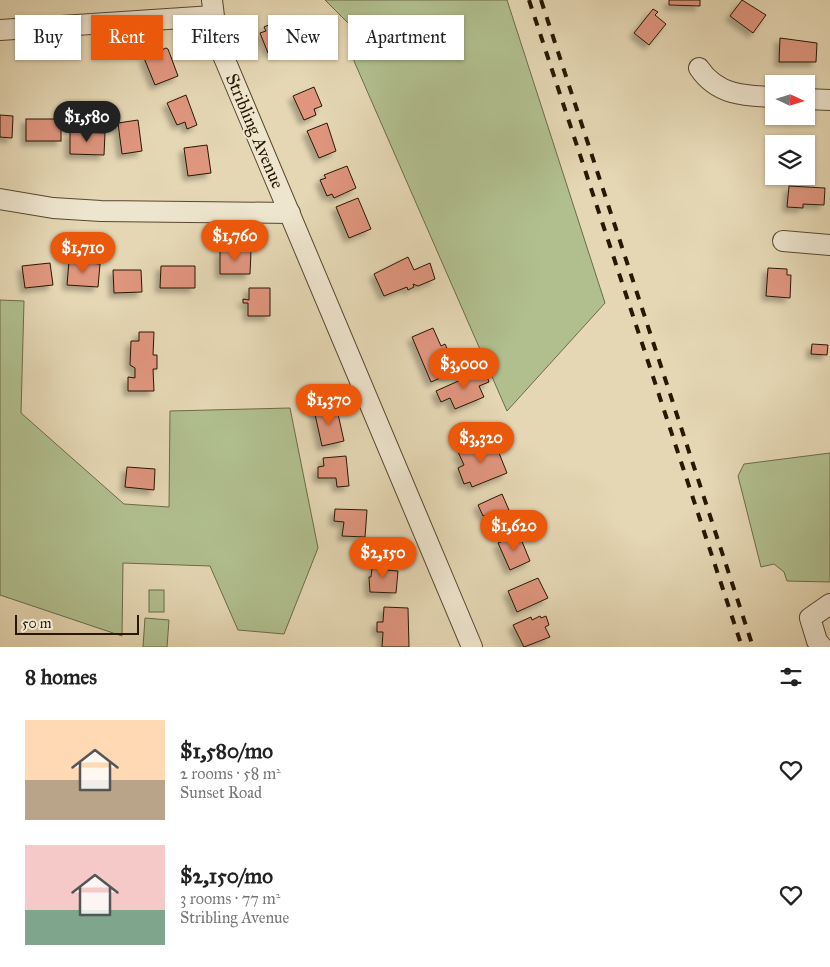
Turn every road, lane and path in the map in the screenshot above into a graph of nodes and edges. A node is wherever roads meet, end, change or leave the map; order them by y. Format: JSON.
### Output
{"nodes":[{"id":1,"x":213,"y":8,"type":"edge"},
{"id":2,"x":0,"y":30,"type":"edge"},
{"id":3,"x":699,"y":68,"type":"dead end"},
{"id":4,"x":765,"y":96,"type":"edge"},
{"id":5,"x":815,"y":99,"type":"edge"},
{"id":6,"x":830,"y":100,"type":"edge"},
{"id":7,"x":0,"y":199,"type":"edge"},
{"id":8,"x":290,"y":213,"type":"junction"},
{"id":9,"x":783,"y":241,"type":"dead end"},
{"id":10,"x":830,"y":245,"type":"edge"},
{"id":11,"x":825,"y":606,"type":"edge"},
{"id":12,"x":472,"y":647,"type":"edge"},
{"id":13,"x":822,"y":647,"type":"edge"}],
"edges":[{"from":1,"to":2,"type":"street"},
{"from":1,"to":8,"type":"street","name":"Stribling Avenue"},
{"from":3,"to":4,"type":"street"},
{"from":5,"to":6,"type":"street"},
{"from":7,"to":8,"type":"street"},
{"from":8,"to":12,"type":"street","name":"Stribling Avenue"},
{"from":9,"to":10,"type":"street"},
{"from":11,"to":13,"type":"street"}]}
